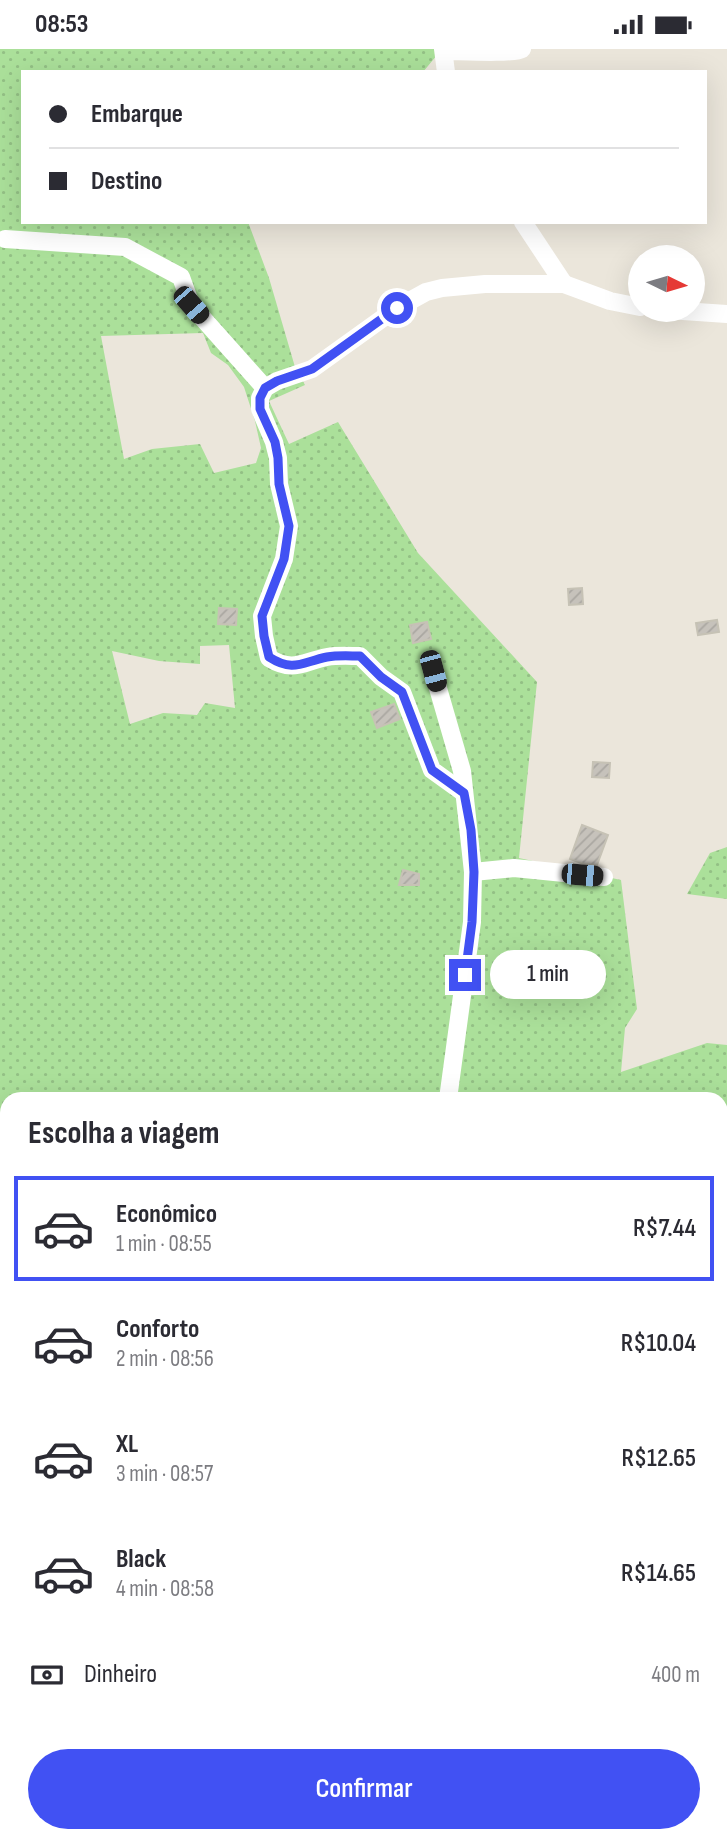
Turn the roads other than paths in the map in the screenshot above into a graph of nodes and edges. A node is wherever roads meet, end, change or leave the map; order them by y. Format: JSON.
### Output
{"nodes":[{"id":1,"x":522,"y":49,"type":"edge"},
{"id":2,"x":443,"y":50,"type":"edge"},
{"id":3,"x":446,"y":70,"type":"edge"},
{"id":4,"x":524,"y":224,"type":"edge"},
{"id":5,"x":5,"y":239,"type":"dead end"},
{"id":6,"x":564,"y":283,"type":"junction"},
{"id":7,"x":628,"y":305,"type":"edge"},
{"id":8,"x":705,"y":313,"type":"edge"},
{"id":9,"x":727,"y":314,"type":"edge"},
{"id":10,"x":265,"y":388,"type":"junction"},
{"id":11,"x":433,"y":671,"type":"dead end"},
{"id":12,"x":464,"y":793,"type":"junction"},
{"id":13,"x":474,"y":872,"type":"junction"},
{"id":14,"x":604,"y":877,"type":"dead end"},
{"id":15,"x":449,"y":1092,"type":"edge"}],
"edges":[{"from":1,"to":2,"type":"street"},
{"from":2,"to":3,"type":"street"},
{"from":4,"to":6,"type":"street"},
{"from":5,"to":10,"type":"street"},
{"from":6,"to":7,"type":"street"},
{"from":6,"to":10,"type":"street"},
{"from":8,"to":9,"type":"street"},
{"from":10,"to":12,"type":"street"},
{"from":11,"to":12,"type":"street"},
{"from":12,"to":13,"type":"street"},
{"from":13,"to":14,"type":"street"},
{"from":13,"to":15,"type":"street"}]}
